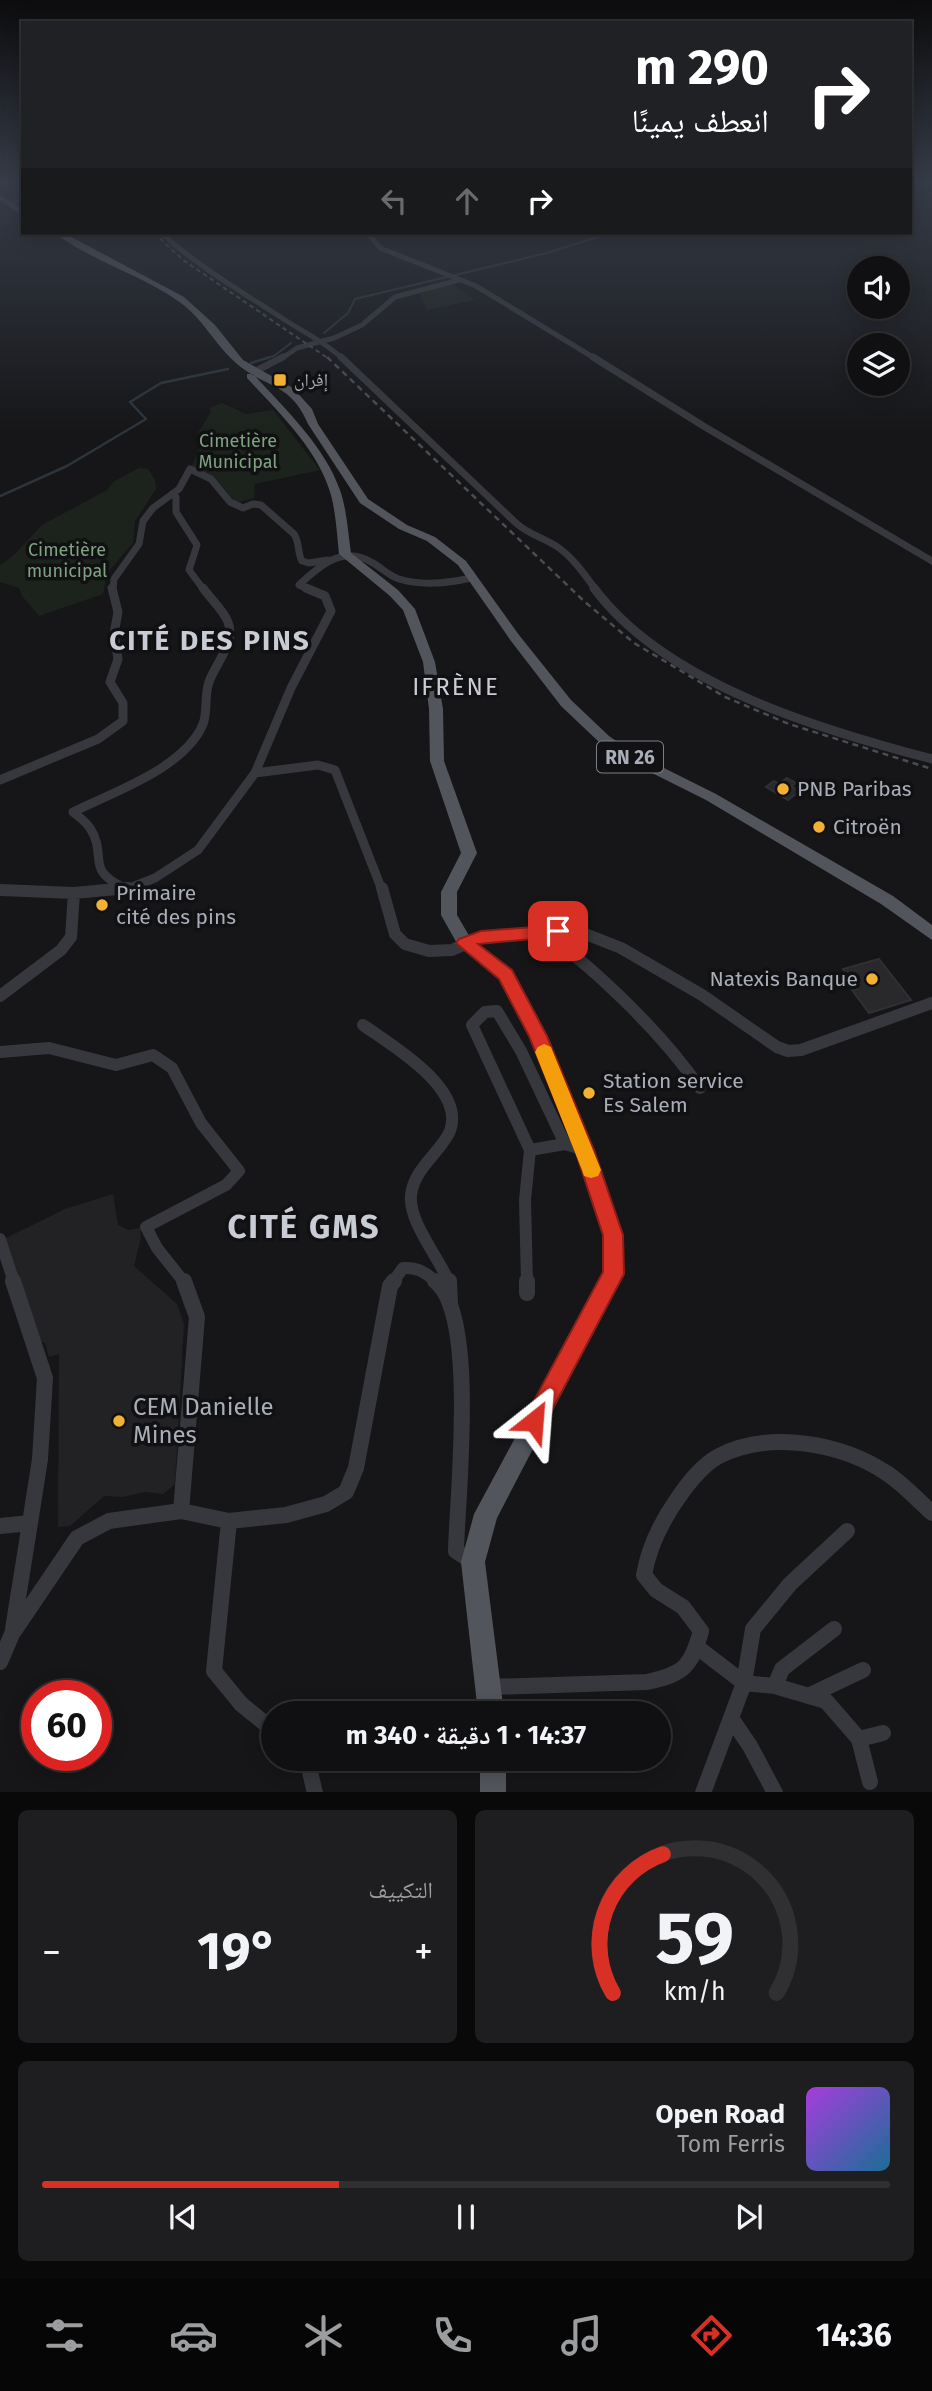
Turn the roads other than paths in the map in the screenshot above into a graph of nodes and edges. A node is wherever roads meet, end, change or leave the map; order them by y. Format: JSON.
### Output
{"nodes":[{"id":1,"x":109,"y":265,"type":"edge"},
{"id":2,"x":117,"y":265,"type":"edge"},
{"id":3,"x":199,"y":265,"type":"edge"},
{"id":4,"x":421,"y":265,"type":"edge"},
{"id":5,"x":459,"y":280,"type":"junction"},
{"id":6,"x":322,"y":342,"type":"junction"},
{"id":7,"x":246,"y":370,"type":"junction"},
{"id":8,"x":277,"y":392,"type":"junction"},
{"id":9,"x":172,"y":494,"type":"junction"},
{"id":10,"x":337,"y":557,"type":"junction"},
{"id":11,"x":932,"y":561,"type":"edge"},
{"id":12,"x":471,"y":578,"type":"junction"},
{"id":13,"x":932,"y":759,"type":"edge"},
{"id":14,"x":255,"y":773,"type":"junction"},
{"id":15,"x":0,"y":780,"type":"edge"},
{"id":16,"x":127,"y":889,"type":"junction"},
{"id":17,"x":0,"y":890,"type":"edge"},
{"id":18,"x":74,"y":893,"type":"junction"},
{"id":19,"x":541,"y":932,"type":"junction"},
{"id":20,"x":932,"y":934,"type":"edge"},
{"id":21,"x":465,"y":943,"type":"junction"},
{"id":22,"x":0,"y":996,"type":"edge"},
{"id":23,"x":932,"y":1003,"type":"edge"},
{"id":24,"x":363,"y":1025,"type":"dead end"},
{"id":25,"x":0,"y":1052,"type":"edge"},
{"id":26,"x":700,"y":1088,"type":"dead end"},
{"id":27,"x":565,"y":1144,"type":"junction"},
{"id":28,"x":530,"y":1150,"type":"junction"},
{"id":29,"x":584,"y":1150,"type":"junction"},
{"id":30,"x":0,"y":1240,"type":"edge"},
{"id":31,"x":527,"y":1293,"type":"dead end"},
{"id":32,"x":450,"y":1304,"type":"junction"},
{"id":33,"x":181,"y":1511,"type":"junction"},
{"id":34,"x":932,"y":1513,"type":"edge"},
{"id":35,"x":229,"y":1521,"type":"junction"},
{"id":36,"x":30,"y":1523,"type":"junction"},
{"id":37,"x":0,"y":1526,"type":"edge"},
{"id":38,"x":847,"y":1531,"type":"dead end"},
{"id":39,"x":473,"y":1562,"type":"junction"},
{"id":40,"x":834,"y":1629,"type":"dead end"},
{"id":41,"x":12,"y":1633,"type":"junction"},
{"id":42,"x":696,"y":1647,"type":"junction"},
{"id":43,"x":0,"y":1662,"type":"edge"},
{"id":44,"x":863,"y":1670,"type":"dead end"},
{"id":45,"x":744,"y":1683,"type":"junction"},
{"id":46,"x":775,"y":1686,"type":"junction"},
{"id":47,"x":489,"y":1687,"type":"junction"},
{"id":48,"x":808,"y":1696,"type":"junction"},
{"id":49,"x":490,"y":1701,"type":"edge"},
{"id":50,"x":731,"y":1717,"type":"junction"},
{"id":51,"x":261,"y":1720,"type":"edge"},
{"id":52,"x":883,"y":1733,"type":"dead end"},
{"id":53,"x":859,"y":1738,"type":"junction"},
{"id":54,"x":310,"y":1771,"type":"edge"},
{"id":55,"x":493,"y":1771,"type":"edge"},
{"id":56,"x":870,"y":1782,"type":"dead end"},
{"id":57,"x":315,"y":1792,"type":"edge"},
{"id":58,"x":493,"y":1792,"type":"edge"},
{"id":59,"x":703,"y":1792,"type":"edge"},
{"id":60,"x":774,"y":1792,"type":"edge"}],
"edges":[{"from":1,"to":7,"type":"main road"},
{"from":2,"to":7,"type":"main road"},
{"from":3,"to":6,"type":"street"},
{"from":4,"to":5,"type":"street"},
{"from":5,"to":6,"type":"street"},
{"from":5,"to":11,"type":"street"},
{"from":6,"to":7,"type":"street"},
{"from":6,"to":13,"type":"street"},
{"from":7,"to":8,"type":"main road"},
{"from":7,"to":8,"type":"main road"},
{"from":8,"to":10,"type":"main road"},
{"from":8,"to":12,"type":"main road","number":"RN 26"},
{"from":9,"to":10,"type":"street"},
{"from":9,"to":15,"type":"street"},
{"from":9,"to":16,"type":"street"},
{"from":10,"to":12,"type":"street"},
{"from":10,"to":14,"type":"street"},
{"from":10,"to":21,"type":"main road"},
{"from":12,"to":20,"type":"main road","number":"RN 26"},
{"from":14,"to":16,"type":"street"},
{"from":14,"to":21,"type":"street"},
{"from":16,"to":18,"type":"street"},
{"from":17,"to":18,"type":"street"},
{"from":18,"to":22,"type":"street"},
{"from":19,"to":21,"type":"street"},
{"from":19,"to":23,"type":"street"},
{"from":19,"to":26,"type":"street"},
{"from":21,"to":29,"type":"main road"},
{"from":24,"to":32,"type":"street"},
{"from":25,"to":33,"type":"street"},
{"from":27,"to":28,"type":"street"},
{"from":27,"to":28,"type":"street"},
{"from":27,"to":29,"type":"street"},
{"from":28,"to":31,"type":"street"},
{"from":29,"to":39,"type":"main road"},
{"from":30,"to":36,"type":"street"},
{"from":32,"to":35,"type":"street"},
{"from":32,"to":39,"type":"street"},
{"from":33,"to":35,"type":"street"},
{"from":33,"to":41,"type":"street"},
{"from":34,"to":42,"type":"street"},
{"from":35,"to":51,"type":"street"},
{"from":36,"to":37,"type":"street"},
{"from":36,"to":41,"type":"street"},
{"from":38,"to":45,"type":"street"},
{"from":39,"to":47,"type":"main road"},
{"from":40,"to":46,"type":"street"},
{"from":41,"to":43,"type":"street"},
{"from":42,"to":45,"type":"street"},
{"from":42,"to":47,"type":"street"},
{"from":44,"to":48,"type":"street"},
{"from":45,"to":46,"type":"street"},
{"from":45,"to":50,"type":"street"},
{"from":46,"to":48,"type":"street"},
{"from":47,"to":49,"type":"main road"},
{"from":48,"to":53,"type":"street"},
{"from":50,"to":59,"type":"street"},
{"from":50,"to":60,"type":"street"},
{"from":52,"to":53,"type":"street"},
{"from":53,"to":56,"type":"street"},
{"from":54,"to":57,"type":"street"},
{"from":55,"to":58,"type":"main road"}]}
